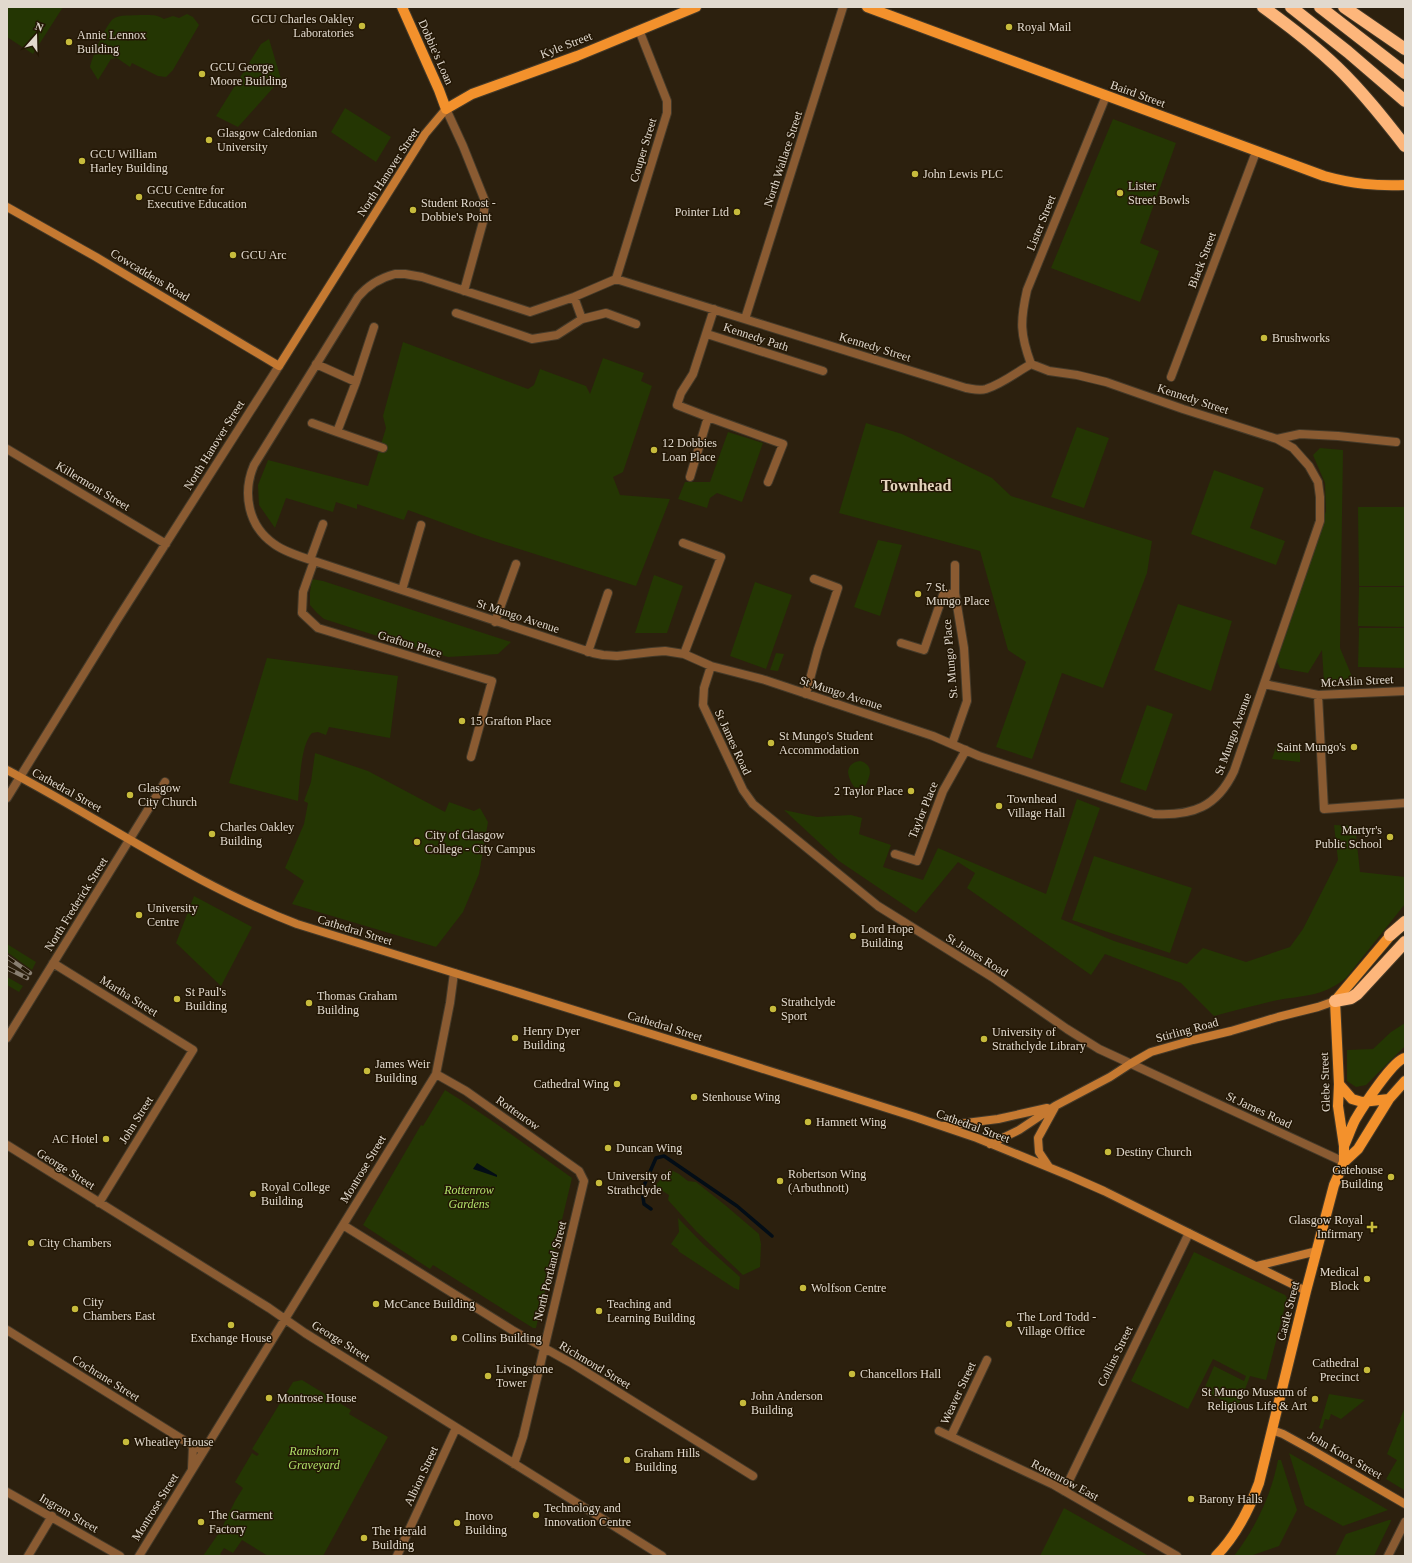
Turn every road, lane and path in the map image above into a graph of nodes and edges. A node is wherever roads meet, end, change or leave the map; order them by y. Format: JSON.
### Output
{"nodes":[{"id":1,"x":402,"y":7,"type":"edge"},
{"id":2,"x":867,"y":7,"type":"edge"},
{"id":3,"x":1263,"y":7,"type":"edge"},
{"id":4,"x":1291,"y":7,"type":"edge"},
{"id":5,"x":1320,"y":7,"type":"edge"},
{"id":6,"x":1344,"y":7,"type":"edge"},
{"id":7,"x":690,"y":8,"type":"edge"},
{"id":8,"x":842,"y":10,"type":"edge"},
{"id":9,"x":639,"y":30,"type":"junction"},
{"id":10,"x":1405,"y":49,"type":"edge"},
{"id":11,"x":1405,"y":73,"type":"edge"},
{"id":12,"x":1106,"y":96,"type":"junction"},
{"id":13,"x":1405,"y":101,"type":"edge"},
{"id":14,"x":446,"y":108,"type":"junction"},
{"id":15,"x":1405,"y":146,"type":"edge"},
{"id":16,"x":1256,"y":152,"type":"junction"},
{"id":17,"x":1405,"y":185,"type":"edge"},
{"id":18,"x":7,"y":207,"type":"edge"},
{"id":19,"x":616,"y":279,"type":"junction"},
{"id":20,"x":464,"y":291,"type":"junction"},
{"id":21,"x":574,"y":296,"type":"junction"},
{"id":22,"x":714,"y":309,"type":"junction"},
{"id":23,"x":456,"y":313,"type":"dead end"},
{"id":24,"x":582,"y":319,"type":"junction"},
{"id":25,"x":745,"y":319,"type":"junction"},
{"id":26,"x":636,"y":324,"type":"dead end"},
{"id":27,"x":374,"y":327,"type":"dead end"},
{"id":28,"x":707,"y":334,"type":"junction"},
{"id":29,"x":316,"y":364,"type":"junction"},
{"id":30,"x":1031,"y":364,"type":"junction"},
{"id":31,"x":279,"y":366,"type":"junction"},
{"id":32,"x":823,"y":371,"type":"dead end"},
{"id":33,"x":1171,"y":377,"type":"dead end"},
{"id":34,"x":356,"y":382,"type":"junction"},
{"id":35,"x":708,"y":417,"type":"junction"},
{"id":36,"x":312,"y":423,"type":"dead end"},
{"id":37,"x":337,"y":432,"type":"junction"},
{"id":38,"x":1277,"y":439,"type":"junction"},
{"id":39,"x":1396,"y":442,"type":"dead end"},
{"id":40,"x":383,"y":448,"type":"dead end"},
{"id":41,"x":7,"y":449,"type":"edge"},
{"id":42,"x":690,"y":477,"type":"dead end"},
{"id":43,"x":768,"y":482,"type":"dead end"},
{"id":44,"x":323,"y":524,"type":"dead end"},
{"id":45,"x":420,"y":526,"type":"dead end"},
{"id":46,"x":683,"y":543,"type":"dead end"},
{"id":47,"x":166,"y":544,"type":"junction"},
{"id":48,"x":312,"y":561,"type":"junction"},
{"id":49,"x":516,"y":564,"type":"dead end"},
{"id":50,"x":955,"y":565,"type":"dead end"},
{"id":51,"x":814,"y":579,"type":"dead end"},
{"id":52,"x":402,"y":590,"type":"junction"},
{"id":53,"x":608,"y":593,"type":"dead end"},
{"id":54,"x":955,"y":593,"type":"junction"},
{"id":55,"x":495,"y":622,"type":"junction"},
{"id":56,"x":901,"y":643,"type":"dead end"},
{"id":57,"x":588,"y":652,"type":"junction"},
{"id":58,"x":684,"y":654,"type":"junction"},
{"id":59,"x":711,"y":666,"type":"junction"},
{"id":60,"x":1264,"y":684,"type":"junction"},
{"id":61,"x":1405,"y":691,"type":"edge"},
{"id":62,"x":806,"y":694,"type":"junction"},
{"id":63,"x":1318,"y":695,"type":"junction"},
{"id":64,"x":952,"y":744,"type":"junction"},
{"id":65,"x":966,"y":750,"type":"junction"},
{"id":66,"x":471,"y":757,"type":"dead end"},
{"id":67,"x":7,"y":770,"type":"edge"},
{"id":68,"x":20,"y":777,"type":"junction"},
{"id":69,"x":165,"y":782,"type":"dead end"},
{"id":70,"x":7,"y":798,"type":"edge"},
{"id":71,"x":1405,"y":803,"type":"edge"},
{"id":72,"x":130,"y":839,"type":"junction"},
{"id":73,"x":895,"y":854,"type":"dead end"},
{"id":74,"x":1405,"y":918,"type":"edge"},
{"id":75,"x":1405,"y":922,"type":"edge"},
{"id":76,"x":1390,"y":935,"type":"junction"},
{"id":77,"x":1405,"y":942,"type":"edge"},
{"id":78,"x":53,"y":963,"type":"junction"},
{"id":79,"x":454,"y":973,"type":"junction"},
{"id":80,"x":1335,"y":1000,"type":"junction"},
{"id":81,"x":7,"y":1038,"type":"edge"},
{"id":82,"x":193,"y":1050,"type":"joint"},
{"id":83,"x":1405,"y":1058,"type":"edge"},
{"id":84,"x":1130,"y":1064,"type":"junction"},
{"id":85,"x":436,"y":1074,"type":"junction"},
{"id":86,"x":1405,"y":1081,"type":"edge"},
{"id":87,"x":1339,"y":1084,"type":"junction"},
{"id":88,"x":1389,"y":1099,"type":"junction"},
{"id":89,"x":1368,"y":1101,"type":"junction"},
{"id":90,"x":1055,"y":1106,"type":"junction"},
{"id":91,"x":940,"y":1126,"type":"junction"},
{"id":92,"x":990,"y":1144,"type":"junction"},
{"id":93,"x":7,"y":1145,"type":"edge"},
{"id":94,"x":1344,"y":1146,"type":"junction"},
{"id":95,"x":1344,"y":1162,"type":"junction"},
{"id":96,"x":1049,"y":1167,"type":"junction"},
{"id":97,"x":583,"y":1176,"type":"joint"},
{"id":98,"x":99,"y":1203,"type":"junction"},
{"id":99,"x":343,"y":1225,"type":"junction"},
{"id":100,"x":1189,"y":1233,"type":"junction"},
{"id":101,"x":1317,"y":1251,"type":"junction"},
{"id":102,"x":1257,"y":1266,"type":"junction"},
{"id":103,"x":1306,"y":1291,"type":"junction"},
{"id":104,"x":286,"y":1319,"type":"junction"},
{"id":105,"x":7,"y":1330,"type":"edge"},
{"id":106,"x":544,"y":1348,"type":"junction"},
{"id":107,"x":987,"y":1360,"type":"dead end"},
{"id":108,"x":456,"y":1428,"type":"junction"},
{"id":109,"x":1272,"y":1430,"type":"junction"},
{"id":110,"x":939,"y":1431,"type":"dead end"},
{"id":111,"x":952,"y":1436,"type":"junction"},
{"id":112,"x":206,"y":1445,"type":"junction"},
{"id":113,"x":193,"y":1446,"type":"junction"},
{"id":114,"x":514,"y":1464,"type":"junction"},
{"id":115,"x":192,"y":1470,"type":"junction"},
{"id":116,"x":753,"y":1476,"type":"dead end"},
{"id":117,"x":1064,"y":1491,"type":"junction"},
{"id":118,"x":7,"y":1492,"type":"edge"},
{"id":119,"x":1405,"y":1504,"type":"edge"},
{"id":120,"x":52,"y":1516,"type":"junction"},
{"id":121,"x":1405,"y":1522,"type":"edge"},
{"id":122,"x":658,"y":1555,"type":"edge"},
{"id":123,"x":28,"y":1556,"type":"edge"},
{"id":124,"x":120,"y":1556,"type":"edge"},
{"id":125,"x":139,"y":1556,"type":"edge"},
{"id":126,"x":397,"y":1556,"type":"edge"},
{"id":127,"x":1177,"y":1556,"type":"edge"},
{"id":128,"x":1216,"y":1556,"type":"edge"},
{"id":129,"x":1388,"y":1556,"type":"edge"}],
"edges":[{"from":1,"to":14,"type":"main road","name":"Dobbie's Loan"},
{"from":2,"to":12,"type":"main road","name":"Baird Street"},
{"from":3,"to":15,"type":"highway"},
{"from":4,"to":13,"type":"highway"},
{"from":5,"to":11,"type":"highway"},
{"from":6,"to":10,"type":"highway"},
{"from":7,"to":9,"type":"main road","name":"Kyle Street"},
{"from":8,"to":25,"type":"street","name":"North Wallace Street"},
{"from":9,"to":14,"type":"main road","name":"Kyle Street"},
{"from":9,"to":19,"type":"street","name":"Couper Street"},
{"from":12,"to":16,"type":"main road","name":"Baird Street"},
{"from":12,"to":30,"type":"street","name":"Lister Street"},
{"from":14,"to":20,"type":"street"},
{"from":14,"to":31,"type":"street","name":"North Hanover Street"},
{"from":16,"to":17,"type":"main road","name":"Baird Street"},
{"from":16,"to":33,"type":"street","name":"Black Street"},
{"from":18,"to":31,"type":"street","name":"Cowcaddens Road"},
{"from":19,"to":21,"type":"street"},
{"from":19,"to":22,"type":"street","name":"Kennedy Street"},
{"from":20,"to":21,"type":"street"},
{"from":20,"to":29,"type":"street","name":"St Mungo Avenue"},
{"from":21,"to":24,"type":"street"},
{"from":22,"to":25,"type":"street","name":"Kennedy Street"},
{"from":22,"to":28,"type":"street","name":"Kennedy Path"},
{"from":23,"to":24,"type":"street"},
{"from":24,"to":26,"type":"street"},
{"from":25,"to":30,"type":"street","name":"Kennedy Street"},
{"from":27,"to":34,"type":"street"},
{"from":28,"to":32,"type":"street","name":"Kennedy Path"},
{"from":28,"to":35,"type":"street"},
{"from":29,"to":34,"type":"street"},
{"from":29,"to":48,"type":"street","name":"St Mungo Avenue"},
{"from":30,"to":38,"type":"street","name":"Kennedy Street"},
{"from":31,"to":47,"type":"street","name":"North Hanover Street"},
{"from":34,"to":37,"type":"street"},
{"from":35,"to":42,"type":"street"},
{"from":35,"to":43,"type":"street"},
{"from":36,"to":37,"type":"street"},
{"from":37,"to":40,"type":"street"},
{"from":38,"to":39,"type":"street"},
{"from":38,"to":60,"type":"street","name":"St Mungo Avenue"},
{"from":41,"to":47,"type":"street","name":"Killermont Street"},
{"from":44,"to":48,"type":"street"},
{"from":45,"to":52,"type":"street"},
{"from":46,"to":58,"type":"street"},
{"from":47,"to":68,"type":"street","name":"North Hanover Street"},
{"from":48,"to":52,"type":"street","name":"St Mungo Avenue"},
{"from":48,"to":66,"type":"street","name":"Grafton Place"},
{"from":49,"to":55,"type":"street"},
{"from":50,"to":54,"type":"street","name":"St. Mungo Place"},
{"from":51,"to":62,"type":"street"},
{"from":52,"to":55,"type":"street","name":"St Mungo Avenue"},
{"from":53,"to":57,"type":"street"},
{"from":54,"to":56,"type":"street","name":"St. Mungo Place"},
{"from":54,"to":64,"type":"street","name":"St. Mungo Place"},
{"from":55,"to":57,"type":"street","name":"St Mungo Avenue"},
{"from":57,"to":58,"type":"street","name":"St Mungo Avenue"},
{"from":58,"to":59,"type":"street","name":"St Mungo Avenue"},
{"from":59,"to":62,"type":"street","name":"St Mungo Avenue"},
{"from":59,"to":84,"type":"street","name":"St James Road"},
{"from":60,"to":63,"type":"street","name":"McAslin Street"},
{"from":60,"to":65,"type":"street","name":"St Mungo Avenue"},
{"from":61,"to":63,"type":"street","name":"McAslin Street"},
{"from":62,"to":64,"type":"street","name":"St Mungo Avenue"},
{"from":63,"to":71,"type":"street"},
{"from":64,"to":65,"type":"street","name":"St Mungo Avenue"},
{"from":65,"to":73,"type":"street","name":"Taylor Place"},
{"from":67,"to":68,"type":"street","name":"Cathedral Street"},
{"from":68,"to":70,"type":"street","name":"North Hanover Street"},
{"from":68,"to":72,"type":"street","name":"Cathedral Street"},
{"from":69,"to":72,"type":"street","name":"North Frederick Street"},
{"from":72,"to":78,"type":"street","name":"North Frederick Street"},
{"from":72,"to":79,"type":"street","name":"Cathedral Street"},
{"from":74,"to":76,"type":"main road"},
{"from":75,"to":76,"type":"highway"},
{"from":76,"to":80,"type":"main road"},
{"from":77,"to":80,"type":"highway"},
{"from":78,"to":81,"type":"street","name":"North Frederick Street"},
{"from":78,"to":82,"type":"street","name":"Martha Street"},
{"from":79,"to":85,"type":"street","name":"Montrose Street"},
{"from":79,"to":91,"type":"street","name":"Cathedral Street"},
{"from":80,"to":84,"type":"street","name":"Stirling Road"},
{"from":80,"to":87,"type":"main road","name":"Glebe Street"},
{"from":82,"to":98,"type":"street","name":"John Street"},
{"from":83,"to":89,"type":"main road"},
{"from":84,"to":90,"type":"street","name":"Stirling Road"},
{"from":84,"to":95,"type":"street","name":"St James Road"},
{"from":85,"to":97,"type":"street","name":"Rottenrow"},
{"from":85,"to":99,"type":"street","name":"Montrose Street"},
{"from":86,"to":88,"type":"main road","name":"Castle Street"},
{"from":87,"to":89,"type":"main road"},
{"from":87,"to":94,"type":"main road","name":"Glebe Street"},
{"from":88,"to":89,"type":"main road"},
{"from":88,"to":95,"type":"main road","name":"Castle Street"},
{"from":89,"to":94,"type":"main road"},
{"from":90,"to":91,"type":"street","name":"Stirling Road"},
{"from":90,"to":92,"type":"street","name":"Stirling Road"},
{"from":90,"to":96,"type":"street"},
{"from":91,"to":92,"type":"street","name":"Cathedral Street"},
{"from":92,"to":96,"type":"street","name":"Cathedral Street"},
{"from":93,"to":98,"type":"street","name":"George Street"},
{"from":94,"to":95,"type":"main road","name":"Glebe Street"},
{"from":95,"to":101,"type":"main road","name":"Castle Street"},
{"from":96,"to":100,"type":"street","name":"Cathedral Street"},
{"from":97,"to":106,"type":"street","name":"North Portland Street"},
{"from":98,"to":104,"type":"street","name":"George Street"},
{"from":99,"to":104,"type":"street","name":"Montrose Street"},
{"from":99,"to":106,"type":"street","name":"Richmond Street"},
{"from":100,"to":102,"type":"street","name":"Cathedral Street"},
{"from":100,"to":117,"type":"street","name":"Collins Street"},
{"from":101,"to":102,"type":"street"},
{"from":101,"to":103,"type":"main road","name":"Castle Street"},
{"from":102,"to":103,"type":"street","name":"Cathedral Street"},
{"from":103,"to":109,"type":"main road","name":"Castle Street"},
{"from":104,"to":108,"type":"street","name":"George Street"},
{"from":104,"to":112,"type":"street","name":"Montrose Street"},
{"from":105,"to":113,"type":"street","name":"Cochrane Street"},
{"from":106,"to":114,"type":"street","name":"North Portland Street"},
{"from":106,"to":116,"type":"street","name":"Richmond Street"},
{"from":107,"to":111,"type":"street","name":"Weaver Street"},
{"from":108,"to":114,"type":"street","name":"George Street"},
{"from":108,"to":126,"type":"street","name":"Albion Street"},
{"from":109,"to":119,"type":"street","name":"John Knox Street"},
{"from":109,"to":128,"type":"main road","name":"Castle Street"},
{"from":110,"to":111,"type":"street","name":"Rottenrow East"},
{"from":111,"to":117,"type":"street","name":"Rottenrow East"},
{"from":112,"to":113,"type":"street"},
{"from":112,"to":115,"type":"street","name":"Montrose Street"},
{"from":113,"to":115,"type":"street","name":"Montrose Street"},
{"from":114,"to":122,"type":"street","name":"George Street"},
{"from":115,"to":125,"type":"street","name":"Montrose Street"},
{"from":117,"to":127,"type":"street","name":"Rottenrow East"},
{"from":118,"to":120,"type":"street","name":"Ingram Street"},
{"from":120,"to":123,"type":"street"},
{"from":120,"to":124,"type":"street","name":"Ingram Street"},
{"from":121,"to":129,"type":"street"}]}
